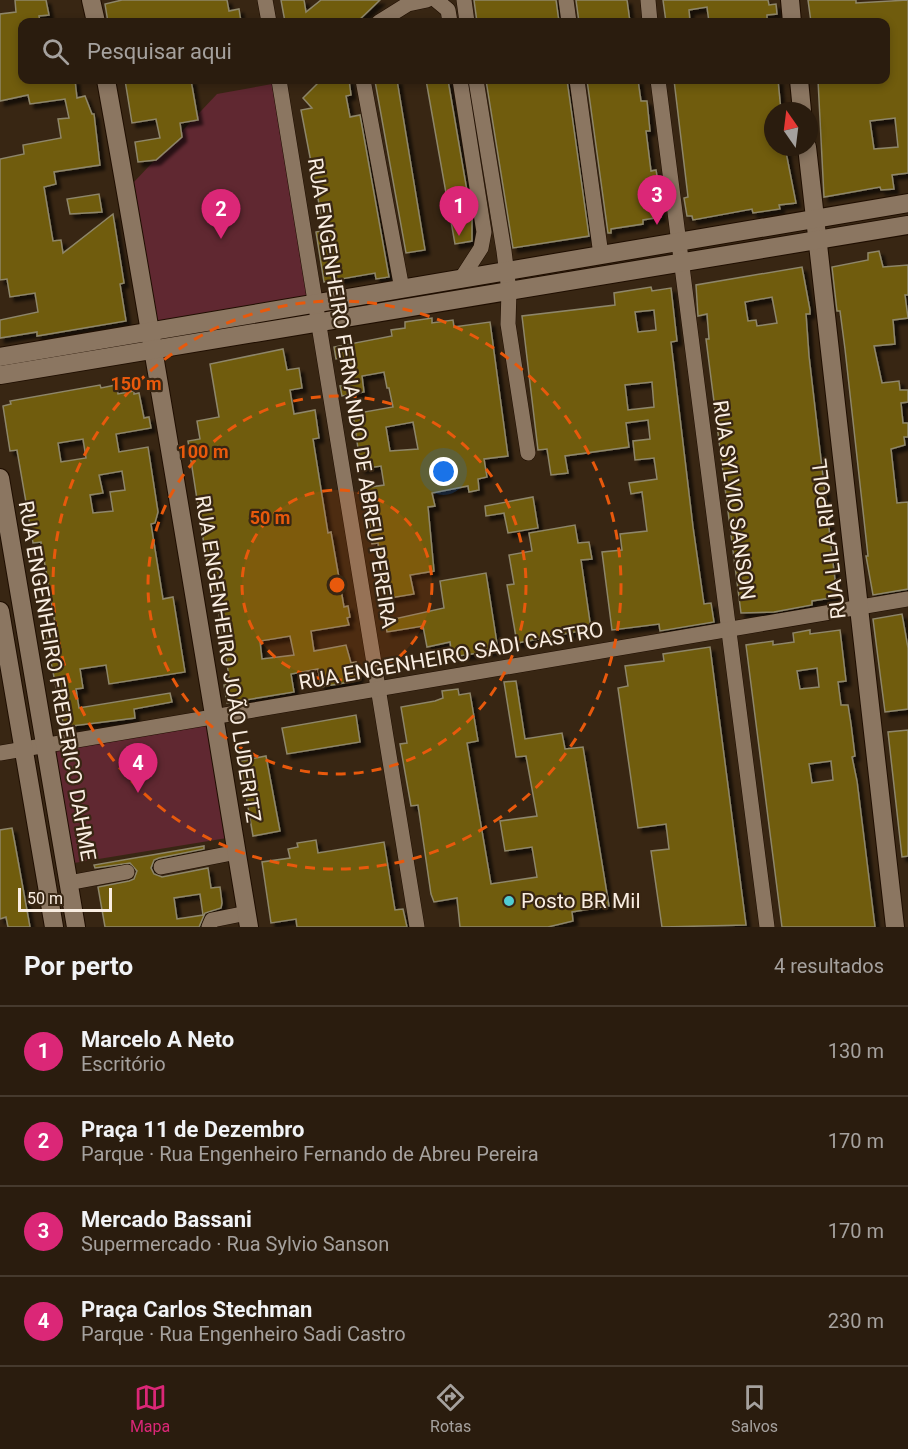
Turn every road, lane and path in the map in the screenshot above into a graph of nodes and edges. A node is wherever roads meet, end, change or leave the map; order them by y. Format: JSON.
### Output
{"nodes":[{"id":1,"x":91,"y":0,"type":"edge"},
{"id":2,"x":265,"y":0,"type":"edge"},
{"id":3,"x":427,"y":0,"type":"edge"},
{"id":4,"x":436,"y":0,"type":"edge"},
{"id":5,"x":464,"y":0,"type":"edge"},
{"id":6,"x":566,"y":0,"type":"edge"},
{"id":7,"x":648,"y":0,"type":"edge"},
{"id":8,"x":790,"y":0,"type":"edge"},
{"id":9,"x":95,"y":18,"type":"edge"},
{"id":10,"x":268,"y":18,"type":"edge"},
{"id":11,"x":386,"y":18,"type":"edge"},
{"id":12,"x":449,"y":18,"type":"edge"},
{"id":13,"x":466,"y":18,"type":"edge"},
{"id":14,"x":568,"y":18,"type":"edge"},
{"id":15,"x":650,"y":18,"type":"edge"},
{"id":16,"x":792,"y":18,"type":"edge"},
{"id":17,"x":107,"y":84,"type":"edge"},
{"id":18,"x":280,"y":84,"type":"edge"},
{"id":19,"x":364,"y":84,"type":"edge"},
{"id":20,"x":461,"y":84,"type":"edge"},
{"id":21,"x":477,"y":84,"type":"edge"},
{"id":22,"x":578,"y":84,"type":"edge"},
{"id":23,"x":658,"y":84,"type":"edge"},
{"id":24,"x":799,"y":84,"type":"edge"},
{"id":25,"x":801,"y":102,"type":"edge"},
{"id":26,"x":808,"y":156,"type":"edge"},
{"id":27,"x":908,"y":203,"type":"edge"},
{"id":28,"x":815,"y":219,"type":"junction"},
{"id":29,"x":908,"y":225,"type":"edge"},
{"id":30,"x":817,"y":240,"type":"junction"},
{"id":31,"x":678,"y":242,"type":"junction"},
{"id":32,"x":601,"y":255,"type":"junction"},
{"id":33,"x":681,"y":262,"type":"junction"},
{"id":34,"x":506,"y":271,"type":"junction"},
{"id":35,"x":461,"y":279,"type":"junction"},
{"id":36,"x":402,"y":289,"type":"junction"},
{"id":37,"x":509,"y":291,"type":"junction"},
{"id":38,"x":317,"y":303,"type":"junction"},
{"id":39,"x":320,"y":322,"type":"junction"},
{"id":40,"x":153,"y":340,"type":"junction"},
{"id":41,"x":0,"y":357,"type":"edge"},
{"id":42,"x":0,"y":375,"type":"edge"},
{"id":43,"x":528,"y":453,"type":"dead end"},
{"id":44,"x":0,"y":478,"type":"edge"},
{"id":45,"x":908,"y":598,"type":"edge"},
{"id":46,"x":859,"y":607,"type":"junction"},
{"id":47,"x":0,"y":612,"type":"edge"},
{"id":48,"x":730,"y":628,"type":"junction"},
{"id":49,"x":378,"y":690,"type":"junction"},
{"id":50,"x":213,"y":718,"type":"junction"},
{"id":51,"x":44,"y":746,"type":"junction"},
{"id":52,"x":24,"y":749,"type":"junction"},
{"id":53,"x":0,"y":753,"type":"edge"},
{"id":54,"x":237,"y":852,"type":"junction"},
{"id":55,"x":161,"y":867,"type":"dead end"},
{"id":56,"x":127,"y":872,"type":"dead end"},
{"id":57,"x":68,"y":883,"type":"junction"},
{"id":58,"x":248,"y":920,"type":"edge"},
{"id":59,"x":54,"y":927,"type":"edge"},
{"id":60,"x":76,"y":927,"type":"edge"},
{"id":61,"x":209,"y":927,"type":"edge"},
{"id":62,"x":417,"y":927,"type":"edge"},
{"id":63,"x":767,"y":927,"type":"edge"},
{"id":64,"x":895,"y":927,"type":"edge"}],
"edges":[{"from":1,"to":9,"type":"street"},
{"from":2,"to":10,"type":"street"},
{"from":3,"to":11,"type":"street"},
{"from":4,"to":12,"type":"street"},
{"from":5,"to":13,"type":"street"},
{"from":6,"to":14,"type":"street"},
{"from":7,"to":15,"type":"street"},
{"from":8,"to":16,"type":"street"},
{"from":17,"to":40,"type":"street","name":"RUA ENGENHEIRO JOÃO LUDERITZ"},
{"from":18,"to":38,"type":"street","name":"RUA ENGENHEIRO FERNANDO DE ABREU PEREIRA"},
{"from":19,"to":36,"type":"street"},
{"from":20,"to":35,"type":"street"},
{"from":21,"to":34,"type":"street"},
{"from":22,"to":32,"type":"street"},
{"from":23,"to":31,"type":"street","name":"RUA SYLVIO SANSON"},
{"from":24,"to":25,"type":"street"},
{"from":26,"to":28,"type":"street","name":"RUA LILA RIPOLL"},
{"from":27,"to":28,"type":"street"},
{"from":28,"to":30,"type":"street","name":"RUA LILA RIPOLL"},
{"from":28,"to":31,"type":"street"},
{"from":29,"to":30,"type":"street"},
{"from":30,"to":33,"type":"street"},
{"from":30,"to":46,"type":"street","name":"RUA LILA RIPOLL"},
{"from":31,"to":32,"type":"street"},
{"from":31,"to":33,"type":"street","name":"RUA SYLVIO SANSON"},
{"from":32,"to":34,"type":"street"},
{"from":33,"to":37,"type":"street"},
{"from":33,"to":48,"type":"street","name":"RUA SYLVIO SANSON"},
{"from":34,"to":35,"type":"street"},
{"from":34,"to":37,"type":"street"},
{"from":35,"to":36,"type":"street"},
{"from":36,"to":38,"type":"street"},
{"from":37,"to":39,"type":"street"},
{"from":37,"to":43,"type":"street"},
{"from":38,"to":39,"type":"street","name":"RUA ENGENHEIRO FERNANDO DE ABREU PEREIRA"},
{"from":38,"to":40,"type":"street"},
{"from":39,"to":40,"type":"street"},
{"from":39,"to":49,"type":"street","name":"RUA ENGENHEIRO FERNANDO DE ABREU PEREIRA"},
{"from":40,"to":41,"type":"street"},
{"from":40,"to":42,"type":"street"},
{"from":40,"to":50,"type":"street","name":"RUA ENGENHEIRO JOÃO LUDERITZ"},
{"from":44,"to":51,"type":"street","name":"RUA ENGENHEIRO FREDERICO DAHME"},
{"from":45,"to":46,"type":"street","name":"RUA ENGENHEIRO SADI CASTRO"},
{"from":46,"to":48,"type":"street","name":"RUA ENGENHEIRO SADI CASTRO"},
{"from":46,"to":64,"type":"street","name":"RUA LILA RIPOLL"},
{"from":47,"to":52,"type":"street","name":"RUA ENGENHEIRO FREDERICO DAHME"},
{"from":48,"to":49,"type":"street","name":"RUA ENGENHEIRO SADI CASTRO"},
{"from":48,"to":63,"type":"street","name":"RUA SYLVIO SANSON"},
{"from":49,"to":50,"type":"street","name":"RUA ENGENHEIRO SADI CASTRO"},
{"from":49,"to":62,"type":"street","name":"RUA ENGENHEIRO FERNANDO DE ABREU PEREIRA"},
{"from":50,"to":51,"type":"street","name":"RUA ENGENHEIRO SADI CASTRO"},
{"from":50,"to":54,"type":"street","name":"RUA ENGENHEIRO JOÃO LUDERITZ"},
{"from":51,"to":52,"type":"street","name":"RUA ENGENHEIRO SADI CASTRO"},
{"from":51,"to":57,"type":"street","name":"RUA ENGENHEIRO FREDERICO DAHME"},
{"from":52,"to":53,"type":"street","name":"RUA ENGENHEIRO SADI CASTRO"},
{"from":52,"to":59,"type":"street","name":"RUA ENGENHEIRO FREDERICO DAHME"},
{"from":54,"to":55,"type":"street"},
{"from":54,"to":58,"type":"street","name":"RUA ENGENHEIRO JOÃO LUDERITZ"},
{"from":56,"to":57,"type":"street"},
{"from":57,"to":60,"type":"street","name":"RUA ENGENHEIRO FREDERICO DAHME"},
{"from":58,"to":61,"type":"street"}]}
